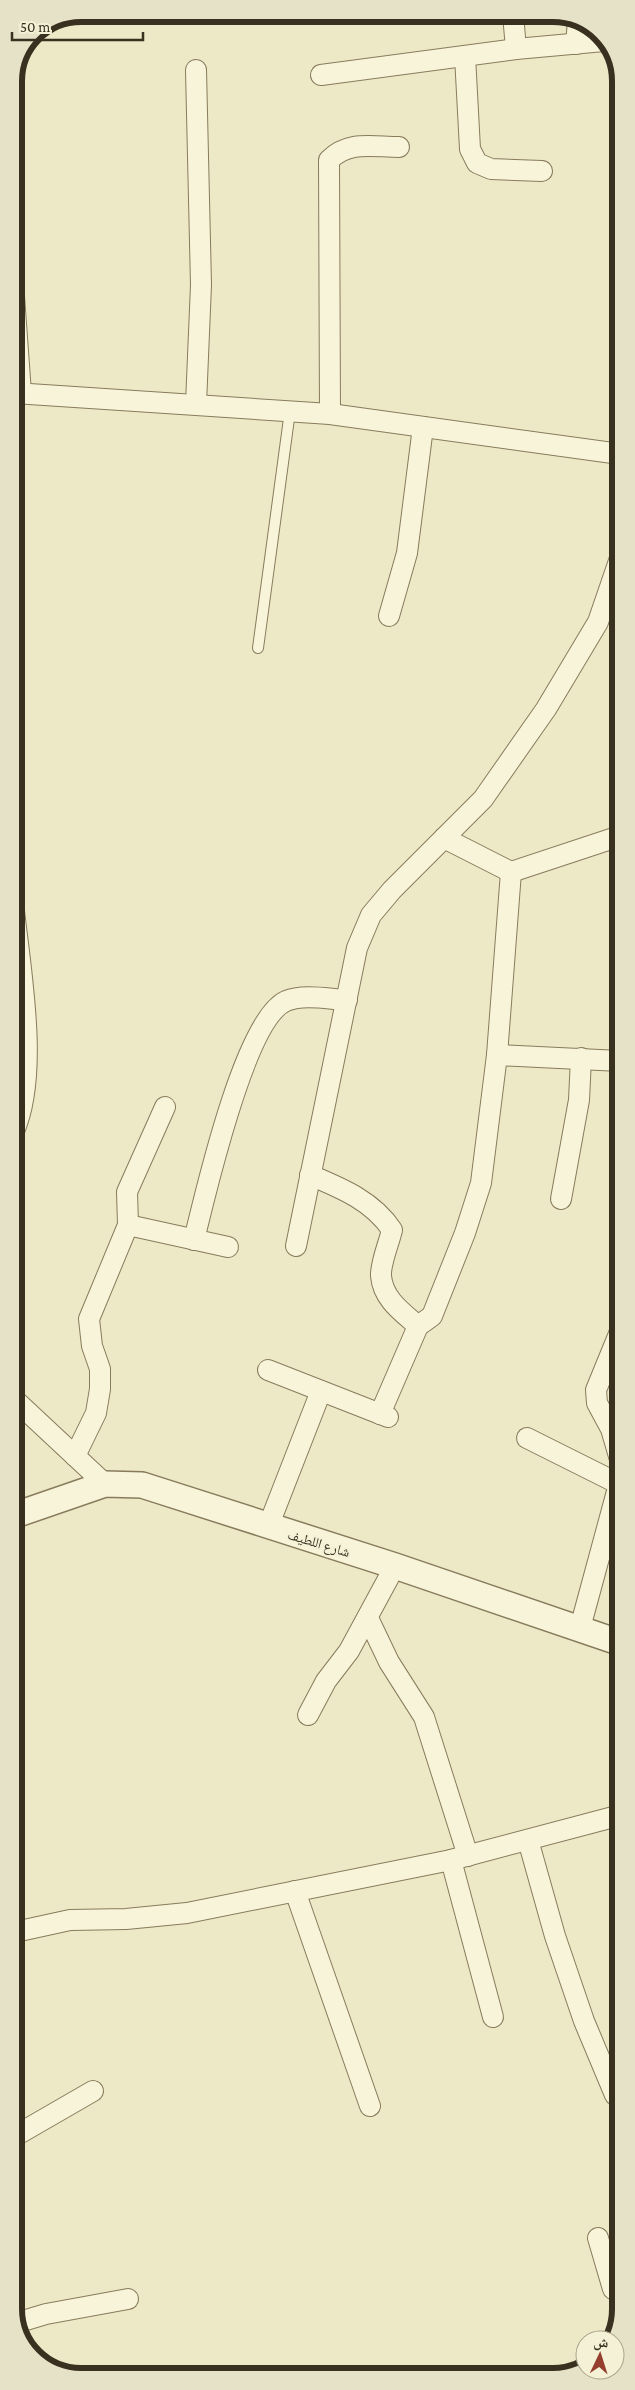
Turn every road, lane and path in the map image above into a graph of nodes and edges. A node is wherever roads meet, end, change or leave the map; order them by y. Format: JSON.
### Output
{"nodes":[{"id":1,"x":514,"y":23,"type":"edge"},
{"id":2,"x":577,"y":28,"type":"edge"},
{"id":3,"x":596,"y":42,"type":"edge"},
{"id":4,"x":576,"y":44,"type":"junction"},
{"id":5,"x":516,"y":49,"type":"junction"},
{"id":6,"x":465,"y":56,"type":"junction"},
{"id":7,"x":196,"y":70,"type":"dead end"},
{"id":8,"x":321,"y":75,"type":"dead end"},
{"id":9,"x":399,"y":147,"type":"dead end"},
{"id":10,"x":542,"y":171,"type":"dead end"},
{"id":11,"x":22,"y":393,"type":"edge"},
{"id":12,"x":196,"y":404,"type":"junction"},
{"id":13,"x":290,"y":411,"type":"junction"},
{"id":14,"x":330,"y":414,"type":"junction"},
{"id":15,"x":423,"y":427,"type":"junction"},
{"id":16,"x":612,"y":453,"type":"edge"},
{"id":17,"x":612,"y":581,"type":"edge"},
{"id":18,"x":389,"y":616,"type":"dead end"},
{"id":19,"x":258,"y":648,"type":"dead end"},
{"id":20,"x":444,"y":838,"type":"junction"},
{"id":21,"x":612,"y":839,"type":"edge"},
{"id":22,"x":511,"y":872,"type":"junction"},
{"id":23,"x":22,"y":987,"type":"edge"},
{"id":24,"x":346,"y":1000,"type":"junction"},
{"id":25,"x":497,"y":1055,"type":"junction"},
{"id":26,"x":581,"y":1058,"type":"junction"},
{"id":27,"x":612,"y":1060,"type":"edge"},
{"id":28,"x":22,"y":1095,"type":"edge"},
{"id":29,"x":166,"y":1107,"type":"dead end"},
{"id":30,"x":310,"y":1175,"type":"junction"},
{"id":31,"x":562,"y":1199,"type":"dead end"},
{"id":32,"x":128,"y":1225,"type":"junction"},
{"id":33,"x":194,"y":1240,"type":"junction"},
{"id":34,"x":296,"y":1246,"type":"dead end"},
{"id":35,"x":228,"y":1247,"type":"dead end"},
{"id":36,"x":418,"y":1326,"type":"junction"},
{"id":37,"x":612,"y":1351,"type":"edge"},
{"id":38,"x":268,"y":1370,"type":"dead end"},
{"id":39,"x":322,"y":1391,"type":"junction"},
{"id":40,"x":22,"y":1407,"type":"edge"},
{"id":41,"x":612,"y":1433,"type":"edge"},
{"id":42,"x":527,"y":1438,"type":"dead end"},
{"id":43,"x":75,"y":1456,"type":"junction"},
{"id":44,"x":612,"y":1480,"type":"edge"},
{"id":45,"x":105,"y":1484,"type":"junction"},
{"id":46,"x":612,"y":1510,"type":"edge"},
{"id":47,"x":22,"y":1513,"type":"edge"},
{"id":48,"x":268,"y":1527,"type":"junction"},
{"id":49,"x":395,"y":1566,"type":"junction"},
{"id":50,"x":368,"y":1618,"type":"junction"},
{"id":51,"x":580,"y":1628,"type":"junction"},
{"id":52,"x":612,"y":1640,"type":"edge"},
{"id":53,"x":308,"y":1715,"type":"dead end"},
{"id":54,"x":612,"y":1817,"type":"edge"},
{"id":55,"x":528,"y":1840,"type":"junction"},
{"id":56,"x":459,"y":1858,"type":"junction"},
{"id":57,"x":295,"y":1891,"type":"junction"},
{"id":58,"x":22,"y":1930,"type":"edge"},
{"id":59,"x":493,"y":2017,"type":"dead end"},
{"id":60,"x":612,"y":2088,"type":"edge"},
{"id":61,"x":93,"y":2091,"type":"dead end"},
{"id":62,"x":370,"y":2106,"type":"dead end"},
{"id":63,"x":22,"y":2132,"type":"edge"},
{"id":64,"x":598,"y":2238,"type":"dead end"},
{"id":65,"x":612,"y":2286,"type":"edge"},
{"id":66,"x":128,"y":2299,"type":"dead end"},
{"id":67,"x":24,"y":2321,"type":"edge"}],
"edges":[{"from":1,"to":5,"type":"street"},
{"from":2,"to":4,"type":"street"},
{"from":3,"to":4,"type":"street"},
{"from":4,"to":5,"type":"street"},
{"from":5,"to":6,"type":"street"},
{"from":6,"to":8,"type":"street"},
{"from":6,"to":10,"type":"street"},
{"from":7,"to":12,"type":"street"},
{"from":9,"to":14,"type":"street"},
{"from":11,"to":12,"type":"street"},
{"from":12,"to":13,"type":"street"},
{"from":13,"to":14,"type":"street"},
{"from":13,"to":19,"type":"lane"},
{"from":14,"to":15,"type":"street"},
{"from":15,"to":16,"type":"street"},
{"from":15,"to":18,"type":"street"},
{"from":17,"to":20,"type":"street"},
{"from":20,"to":22,"type":"street"},
{"from":20,"to":24,"type":"street"},
{"from":21,"to":22,"type":"street"},
{"from":22,"to":25,"type":"street"},
{"from":23,"to":28,"type":"street"},
{"from":24,"to":30,"type":"street"},
{"from":24,"to":33,"type":"street"},
{"from":25,"to":26,"type":"street"},
{"from":25,"to":36,"type":"street"},
{"from":26,"to":27,"type":"street"},
{"from":26,"to":31,"type":"street"},
{"from":29,"to":32,"type":"street"},
{"from":30,"to":34,"type":"street"},
{"from":30,"to":36,"type":"street"},
{"from":32,"to":33,"type":"street"},
{"from":32,"to":43,"type":"street"},
{"from":33,"to":35,"type":"street"},
{"from":36,"to":39,"type":"street"},
{"from":37,"to":41,"type":"street"},
{"from":38,"to":39,"type":"street"},
{"from":39,"to":48,"type":"street"},
{"from":40,"to":43,"type":"street"},
{"from":42,"to":44,"type":"street"},
{"from":43,"to":45,"type":"street"},
{"from":45,"to":47,"type":"street","name":"شارع اللطيف"},
{"from":45,"to":48,"type":"street","name":"شارع اللطيف"},
{"from":46,"to":51,"type":"street"},
{"from":48,"to":49,"type":"street","name":"شارع اللطيف"},
{"from":49,"to":50,"type":"street"},
{"from":49,"to":51,"type":"street","name":"شارع اللطيف"},
{"from":50,"to":53,"type":"street"},
{"from":50,"to":56,"type":"street"},
{"from":51,"to":52,"type":"street","name":"شارع اللطيف"},
{"from":54,"to":55,"type":"street"},
{"from":55,"to":56,"type":"street"},
{"from":55,"to":60,"type":"street"},
{"from":56,"to":57,"type":"street"},
{"from":56,"to":59,"type":"street"},
{"from":57,"to":58,"type":"street"},
{"from":57,"to":62,"type":"street"},
{"from":61,"to":63,"type":"street"},
{"from":64,"to":65,"type":"street"},
{"from":66,"to":67,"type":"street"}]}
